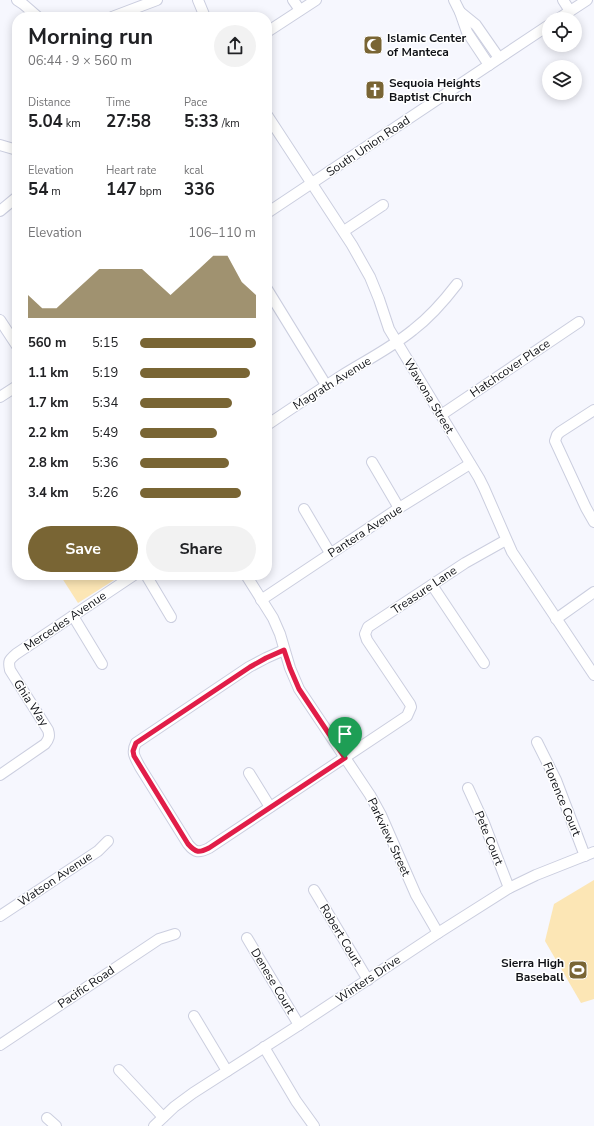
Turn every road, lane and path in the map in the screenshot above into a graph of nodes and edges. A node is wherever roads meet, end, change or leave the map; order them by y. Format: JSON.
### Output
{"nodes":[{"id":1,"x":17,"y":0,"type":"edge"},
{"id":2,"x":157,"y":0,"type":"edge"},
{"id":3,"x":198,"y":0,"type":"edge"},
{"id":4,"x":293,"y":0,"type":"edge"},
{"id":5,"x":316,"y":0,"type":"edge"},
{"id":6,"x":454,"y":0,"type":"edge"},
{"id":7,"x":563,"y":0,"type":"edge"},
{"id":8,"x":586,"y":0,"type":"edge"},
{"id":9,"x":300,"y":10,"type":"junction"},
{"id":10,"x":570,"y":11,"type":"joint"},
{"id":11,"x":32,"y":12,"type":"edge"},
{"id":12,"x":125,"y":12,"type":"edge"},
{"id":13,"x":203,"y":12,"type":"edge"},
{"id":14,"x":460,"y":12,"type":"junction"},
{"id":15,"x":272,"y":29,"type":"edge"},
{"id":16,"x":542,"y":30,"type":"edge"},
{"id":17,"x":499,"y":58,"type":"junction"},
{"id":18,"x":489,"y":65,"type":"junction"},
{"id":19,"x":272,"y":123,"type":"edge"},
{"id":20,"x":0,"y":145,"type":"edge"},
{"id":21,"x":12,"y":149,"type":"edge"},
{"id":22,"x":312,"y":184,"type":"junction"},
{"id":23,"x":12,"y":200,"type":"edge"},
{"id":24,"x":383,"y":205,"type":"dead end"},
{"id":25,"x":272,"y":210,"type":"edge"},
{"id":26,"x":0,"y":211,"type":"edge"},
{"id":27,"x":344,"y":232,"type":"junction"},
{"id":28,"x":456,"y":284,"type":"dead end"},
{"id":29,"x":272,"y":297,"type":"edge"},
{"id":30,"x":0,"y":320,"type":"edge"},
{"id":31,"x":579,"y":322,"type":"dead end"},
{"id":32,"x":12,"y":338,"type":"edge"},
{"id":33,"x":397,"y":342,"type":"junction"},
{"id":34,"x":326,"y":386,"type":"junction"},
{"id":35,"x":12,"y":389,"type":"edge"},
{"id":36,"x":0,"y":397,"type":"edge"},
{"id":37,"x":594,"y":410,"type":"edge"},
{"id":38,"x":441,"y":415,"type":"junction"},
{"id":39,"x":272,"y":422,"type":"edge"},
{"id":40,"x":372,"y":462,"type":"dead end"},
{"id":41,"x":470,"y":464,"type":"junction"},
{"id":42,"x":399,"y":508,"type":"junction"},
{"id":43,"x":304,"y":509,"type":"dead end"},
{"id":44,"x":594,"y":522,"type":"edge"},
{"id":45,"x":506,"y":540,"type":"junction"},
{"id":46,"x":330,"y":553,"type":"junction"},
{"id":47,"x":127,"y":580,"type":"edge"},
{"id":48,"x":149,"y":580,"type":"edge"},
{"id":49,"x":249,"y":580,"type":"edge"},
{"id":50,"x":432,"y":585,"type":"junction"},
{"id":51,"x":594,"y":592,"type":"edge"},
{"id":52,"x":261,"y":600,"type":"junction"},
{"id":53,"x":74,"y":616,"type":"junction"},
{"id":54,"x":172,"y":617,"type":"dead end"},
{"id":55,"x":556,"y":618,"type":"junction"},
{"id":56,"x":284,"y":650,"type":"junction"},
{"id":57,"x":484,"y":663,"type":"dead end"},
{"id":58,"x":102,"y":664,"type":"dead end"},
{"id":59,"x":13,"y":675,"type":"joint"},
{"id":60,"x":594,"y":675,"type":"edge"},
{"id":61,"x":537,"y":742,"type":"dead end"},
{"id":62,"x":345,"y":758,"type":"junction"},
{"id":63,"x":249,"y":773,"type":"dead end"},
{"id":64,"x":0,"y":775,"type":"edge"},
{"id":65,"x":468,"y":788,"type":"dead end"},
{"id":66,"x":270,"y":807,"type":"junction"},
{"id":67,"x":108,"y":840,"type":"dead end"},
{"id":68,"x":590,"y":854,"type":"edge"},
{"id":69,"x":509,"y":888,"type":"junction"},
{"id":70,"x":314,"y":890,"type":"dead end"},
{"id":71,"x":0,"y":916,"type":"edge"},
{"id":72,"x":438,"y":933,"type":"junction"},
{"id":73,"x":175,"y":934,"type":"dead end"},
{"id":74,"x":247,"y":938,"type":"dead end"},
{"id":75,"x":368,"y":980,"type":"junction"},
{"id":76,"x":194,"y":1016,"type":"dead end"},
{"id":77,"x":299,"y":1025,"type":"junction"},
{"id":78,"x":0,"y":1045,"type":"edge"},
{"id":79,"x":264,"y":1047,"type":"junction"},
{"id":80,"x":120,"y":1070,"type":"dead end"},
{"id":81,"x":227,"y":1071,"type":"junction"},
{"id":82,"x":163,"y":1117,"type":"junction"},
{"id":83,"x":47,"y":1118,"type":"dead end"},
{"id":84,"x":56,"y":1126,"type":"edge"},
{"id":85,"x":154,"y":1126,"type":"edge"},
{"id":86,"x":314,"y":1126,"type":"edge"}],
"edges":[{"from":1,"to":11,"type":"street"},
{"from":2,"to":12,"type":"street"},
{"from":3,"to":13,"type":"street"},
{"from":4,"to":9,"type":"street"},
{"from":5,"to":9,"type":"street"},
{"from":6,"to":14,"type":"street"},
{"from":7,"to":10,"type":"street"},
{"from":8,"to":10,"type":"street"},
{"from":9,"to":15,"type":"street"},
{"from":14,"to":17,"type":"street"},
{"from":14,"to":18,"type":"street"},
{"from":16,"to":17,"type":"street","name":"South Union Road"},
{"from":17,"to":18,"type":"street","name":"South Union Road"},
{"from":18,"to":22,"type":"street","name":"South Union Road"},
{"from":19,"to":22,"type":"street","name":"Wawona Street"},
{"from":20,"to":21,"type":"street"},
{"from":22,"to":25,"type":"street","name":"South Union Road"},
{"from":22,"to":27,"type":"street","name":"Wawona Street"},
{"from":23,"to":26,"type":"street"},
{"from":24,"to":27,"type":"street"},
{"from":27,"to":33,"type":"street","name":"Wawona Street"},
{"from":28,"to":33,"type":"street","name":"Magrath Avenue"},
{"from":29,"to":34,"type":"street"},
{"from":30,"to":32,"type":"street"},
{"from":31,"to":38,"type":"street","name":"Hatchcover Place"},
{"from":33,"to":34,"type":"street","name":"Magrath Avenue"},
{"from":33,"to":38,"type":"street","name":"Wawona Street"},
{"from":34,"to":39,"type":"street","name":"Magrath Avenue"},
{"from":35,"to":36,"type":"street"},
{"from":37,"to":44,"type":"street"},
{"from":38,"to":41,"type":"street","name":"Wawona Street"},
{"from":40,"to":42,"type":"street"},
{"from":41,"to":42,"type":"street","name":"Pantera Avenue"},
{"from":41,"to":45,"type":"street","name":"Wawona Street"},
{"from":42,"to":46,"type":"street","name":"Pantera Avenue"},
{"from":43,"to":46,"type":"street"},
{"from":45,"to":50,"type":"street","name":"Treasure Lane"},
{"from":45,"to":55,"type":"street","name":"Wawona Street"},
{"from":46,"to":52,"type":"street","name":"Pantera Avenue"},
{"from":47,"to":53,"type":"street","name":"Mercedes Avenue"},
{"from":48,"to":54,"type":"street"},
{"from":49,"to":52,"type":"street","name":"Parkview Street"},
{"from":50,"to":57,"type":"street"},
{"from":50,"to":62,"type":"street","name":"Treasure Lane"},
{"from":51,"to":55,"type":"street"},
{"from":52,"to":56,"type":"street","name":"Parkview Street"},
{"from":53,"to":58,"type":"street"},
{"from":53,"to":59,"type":"street","name":"Mercedes Avenue"},
{"from":55,"to":60,"type":"street","name":"Wawona Street"},
{"from":56,"to":62,"type":"street","name":"Parkview Street"},
{"from":56,"to":66,"type":"street"},
{"from":59,"to":64,"type":"street","name":"Ghia Way"},
{"from":61,"to":68,"type":"street","name":"Florence Court"},
{"from":62,"to":66,"type":"street"},
{"from":62,"to":72,"type":"street","name":"Parkview Street"},
{"from":63,"to":66,"type":"street"},
{"from":65,"to":69,"type":"street","name":"Pete Court"},
{"from":67,"to":71,"type":"street","name":"Watson Avenue"},
{"from":68,"to":69,"type":"street","name":"Winters Drive"},
{"from":69,"to":72,"type":"street","name":"Winters Drive"},
{"from":70,"to":75,"type":"street","name":"Robert Court"},
{"from":72,"to":75,"type":"street","name":"Winters Drive"},
{"from":73,"to":78,"type":"street","name":"Pacific Road"},
{"from":74,"to":77,"type":"street","name":"Denese Court"},
{"from":75,"to":77,"type":"street","name":"Winters Drive"},
{"from":76,"to":81,"type":"street"},
{"from":77,"to":79,"type":"street","name":"Winters Drive"},
{"from":79,"to":81,"type":"street","name":"Winters Drive"},
{"from":79,"to":86,"type":"street"},
{"from":80,"to":82,"type":"street"},
{"from":81,"to":82,"type":"street","name":"Winters Drive"},
{"from":82,"to":85,"type":"street","name":"Winters Drive"},
{"from":83,"to":84,"type":"street"}]}
